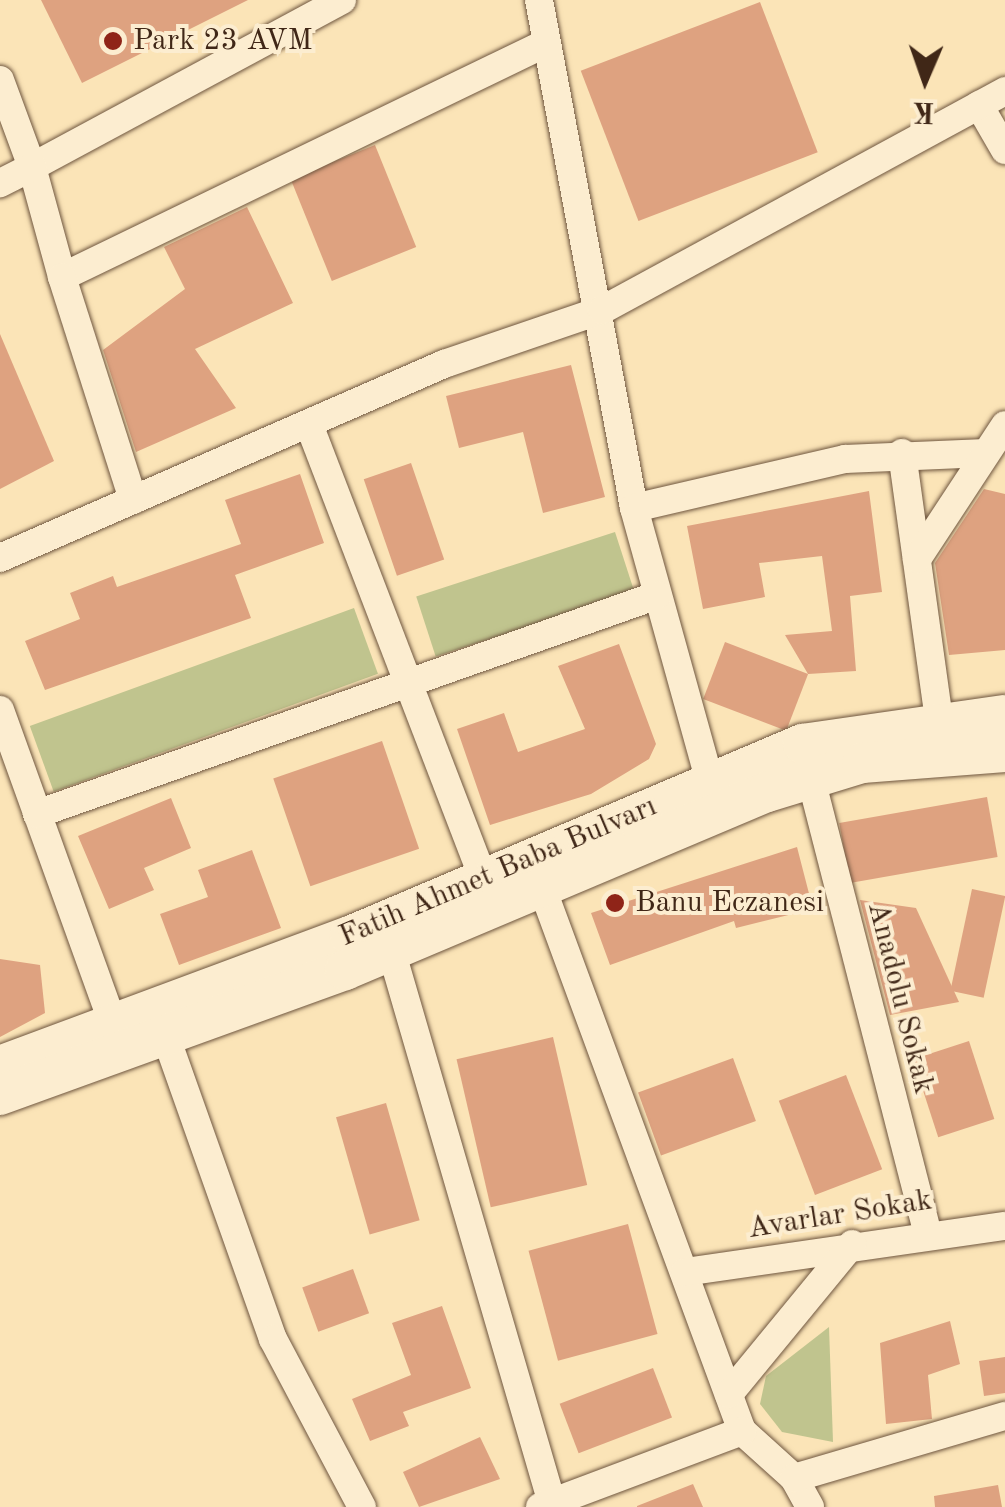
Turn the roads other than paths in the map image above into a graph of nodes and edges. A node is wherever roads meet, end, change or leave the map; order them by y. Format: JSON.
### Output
{"nodes":[{"id":1,"x":342,"y":0,"type":"edge"},
{"id":2,"x":539,"y":0,"type":"edge"},
{"id":3,"x":546,"y":43,"type":"junction"},
{"id":4,"x":0,"y":80,"type":"edge"},
{"id":5,"x":1005,"y":91,"type":"edge"},
{"id":6,"x":979,"y":106,"type":"junction"},
{"id":7,"x":1005,"y":150,"type":"edge"},
{"id":8,"x":32,"y":167,"type":"junction"},
{"id":9,"x":0,"y":183,"type":"edge"},
{"id":10,"x":62,"y":278,"type":"junction"},
{"id":11,"x":602,"y":310,"type":"junction"},
{"id":12,"x":1005,"y":425,"type":"edge"},
{"id":13,"x":310,"y":427,"type":"junction"},
{"id":14,"x":902,"y":453,"type":"junction"},
{"id":15,"x":986,"y":453,"type":"junction"},
{"id":16,"x":132,"y":500,"type":"junction"},
{"id":17,"x":634,"y":508,"type":"junction"},
{"id":18,"x":0,"y":558,"type":"edge"},
{"id":19,"x":918,"y":559,"type":"junction"},
{"id":20,"x":658,"y":595,"type":"junction"},
{"id":21,"x":408,"y":679,"type":"junction"},
{"id":22,"x":0,"y":710,"type":"edge"},
{"id":23,"x":1005,"y":716,"type":"edge"},
{"id":24,"x":939,"y":719,"type":"junction"},
{"id":25,"x":1005,"y":752,"type":"edge"},
{"id":26,"x":811,"y":779,"type":"junction"},
{"id":27,"x":710,"y":782,"type":"junction"},
{"id":28,"x":37,"y":814,"type":"junction"},
{"id":29,"x":483,"y":878,"type":"junction"},
{"id":30,"x":541,"y":885,"type":"junction"},
{"id":31,"x":392,"y":950,"type":"junction"},
{"id":32,"x":114,"y":1026,"type":"junction"},
{"id":33,"x":166,"y":1037,"type":"junction"},
{"id":34,"x":0,"y":1066,"type":"edge"},
{"id":35,"x":0,"y":1095,"type":"edge"},
{"id":36,"x":1005,"y":1226,"type":"edge"},
{"id":37,"x":928,"y":1232,"type":"junction"},
{"id":38,"x":852,"y":1244,"type":"junction"},
{"id":39,"x":686,"y":1272,"type":"junction"},
{"id":40,"x":729,"y":1394,"type":"junction"},
{"id":41,"x":1005,"y":1416,"type":"edge"},
{"id":42,"x":742,"y":1431,"type":"junction"},
{"id":43,"x":794,"y":1478,"type":"junction"},
{"id":44,"x":546,"y":1505,"type":"edge"},
{"id":45,"x":362,"y":1507,"type":"edge"},
{"id":46,"x":810,"y":1507,"type":"edge"}],
"edges":[{"from":1,"to":8,"type":"street"},
{"from":2,"to":3,"type":"street"},
{"from":3,"to":10,"type":"street"},
{"from":3,"to":11,"type":"street"},
{"from":4,"to":8,"type":"street"},
{"from":5,"to":6,"type":"street"},
{"from":6,"to":7,"type":"street"},
{"from":6,"to":11,"type":"street"},
{"from":8,"to":9,"type":"street"},
{"from":8,"to":10,"type":"street"},
{"from":10,"to":16,"type":"street"},
{"from":11,"to":13,"type":"street"},
{"from":11,"to":17,"type":"street"},
{"from":12,"to":15,"type":"street"},
{"from":13,"to":16,"type":"street"},
{"from":13,"to":21,"type":"street"},
{"from":14,"to":15,"type":"street"},
{"from":14,"to":17,"type":"street"},
{"from":14,"to":19,"type":"street"},
{"from":15,"to":19,"type":"street"},
{"from":16,"to":18,"type":"street"},
{"from":17,"to":20,"type":"street"},
{"from":19,"to":24,"type":"street"},
{"from":20,"to":21,"type":"street"},
{"from":20,"to":27,"type":"street"},
{"from":21,"to":28,"type":"street"},
{"from":21,"to":29,"type":"street"},
{"from":22,"to":28,"type":"street"},
{"from":23,"to":24,"type":"main road","name":"Fatih Ahmet Baba Bulvarı"},
{"from":24,"to":27,"type":"main road","name":"Fatih Ahmet Baba Bulvarı"},
{"from":25,"to":26,"type":"main road","name":"Fatih Ahmet Baba Bulvarı"},
{"from":26,"to":30,"type":"main road","name":"Fatih Ahmet Baba Bulvarı"},
{"from":26,"to":37,"type":"street","name":"Anadolu Sokak"},
{"from":27,"to":29,"type":"main road","name":"Fatih Ahmet Baba Bulvarı"},
{"from":28,"to":32,"type":"street"},
{"from":29,"to":32,"type":"main road","name":"Fatih Ahmet Baba Bulvarı"},
{"from":30,"to":31,"type":"main road","name":"Fatih Ahmet Baba Bulvarı"},
{"from":30,"to":39,"type":"street"},
{"from":31,"to":33,"type":"main road","name":"Fatih Ahmet Baba Bulvarı"},
{"from":31,"to":44,"type":"street"},
{"from":32,"to":34,"type":"main road","name":"Fatih Ahmet Baba Bulvarı"},
{"from":33,"to":35,"type":"main road","name":"Fatih Ahmet Baba Bulvarı"},
{"from":33,"to":45,"type":"street"},
{"from":36,"to":37,"type":"street","name":"Avarlar Sokak"},
{"from":37,"to":38,"type":"street","name":"Avarlar Sokak"},
{"from":38,"to":39,"type":"street","name":"Avarlar Sokak"},
{"from":38,"to":40,"type":"street"},
{"from":39,"to":40,"type":"street"},
{"from":40,"to":42,"type":"street"},
{"from":41,"to":43,"type":"street"},
{"from":42,"to":43,"type":"street"},
{"from":42,"to":44,"type":"street"},
{"from":43,"to":46,"type":"street"}]}
